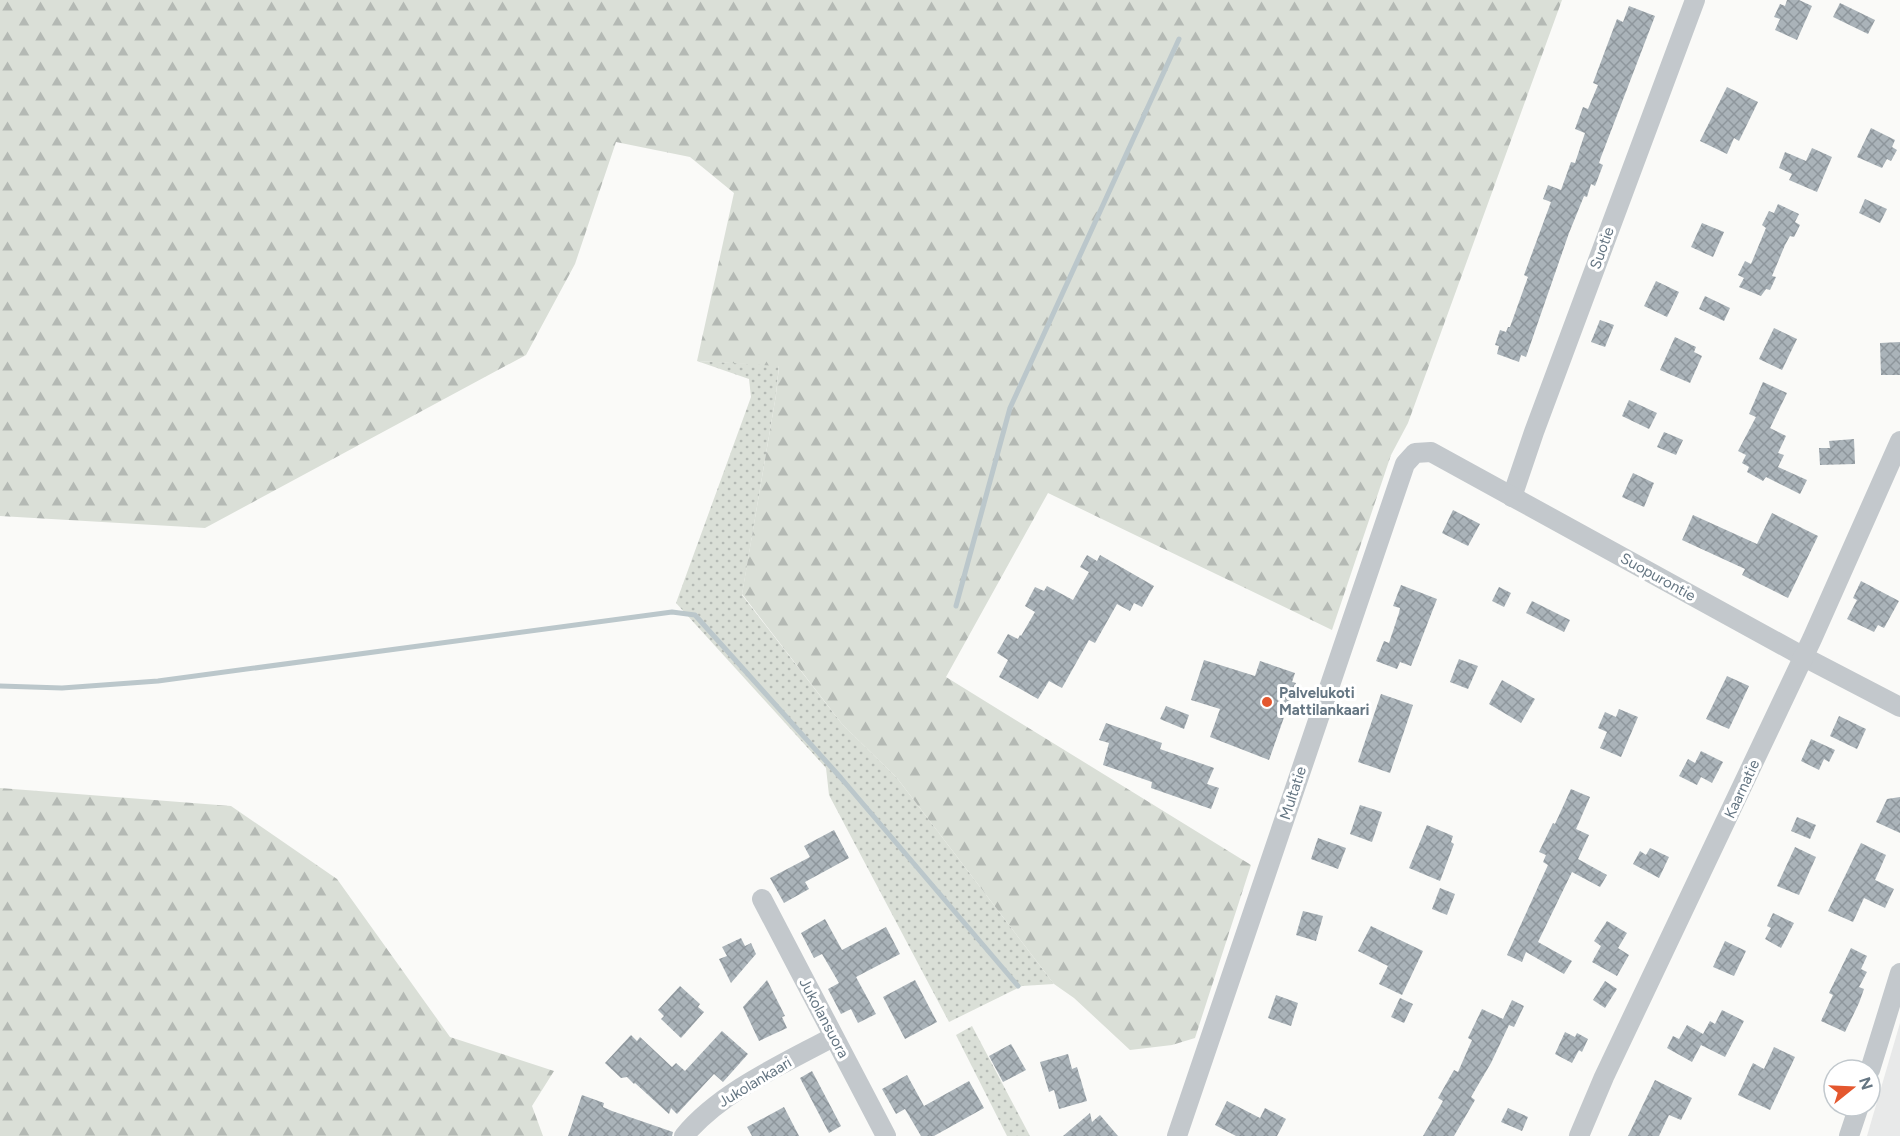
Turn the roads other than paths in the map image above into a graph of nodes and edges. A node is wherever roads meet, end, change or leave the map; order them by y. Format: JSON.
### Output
{"nodes":[{"id":1,"x":1695,"y":0,"type":"edge"},
{"id":2,"x":1900,"y":441,"type":"edge"},
{"id":3,"x":1414,"y":453,"type":"joint"},
{"id":4,"x":1512,"y":496,"type":"junction"},
{"id":5,"x":1804,"y":657,"type":"junction"},
{"id":6,"x":1900,"y":707,"type":"edge"},
{"id":7,"x":762,"y":899,"type":"dead end"},
{"id":8,"x":1900,"y":973,"type":"edge"},
{"id":9,"x":833,"y":1037,"type":"junction"},
{"id":10,"x":1874,"y":1058,"type":"edge"},
{"id":11,"x":1855,"y":1118,"type":"edge"},
{"id":12,"x":684,"y":1136,"type":"edge"},
{"id":13,"x":886,"y":1136,"type":"edge"},
{"id":14,"x":1177,"y":1136,"type":"edge"},
{"id":15,"x":1579,"y":1136,"type":"edge"},
{"id":16,"x":1849,"y":1136,"type":"edge"}],
"edges":[{"from":1,"to":4,"type":"street","name":"Suotie"},
{"from":2,"to":5,"type":"street","name":"Kaarnatie"},
{"from":3,"to":4,"type":"street","name":"Suopurontie"},
{"from":3,"to":14,"type":"street","name":"Multatie"},
{"from":4,"to":5,"type":"street","name":"Suopurontie"},
{"from":5,"to":6,"type":"street","name":"Suopurontie"},
{"from":5,"to":15,"type":"street","name":"Kaarnatie"},
{"from":7,"to":9,"type":"street","name":"Jukolansuora"},
{"from":8,"to":10,"type":"street"},
{"from":9,"to":12,"type":"street","name":"Jukolankaari"},
{"from":9,"to":13,"type":"street","name":"Jukolansuora"},
{"from":11,"to":16,"type":"street"}]}
